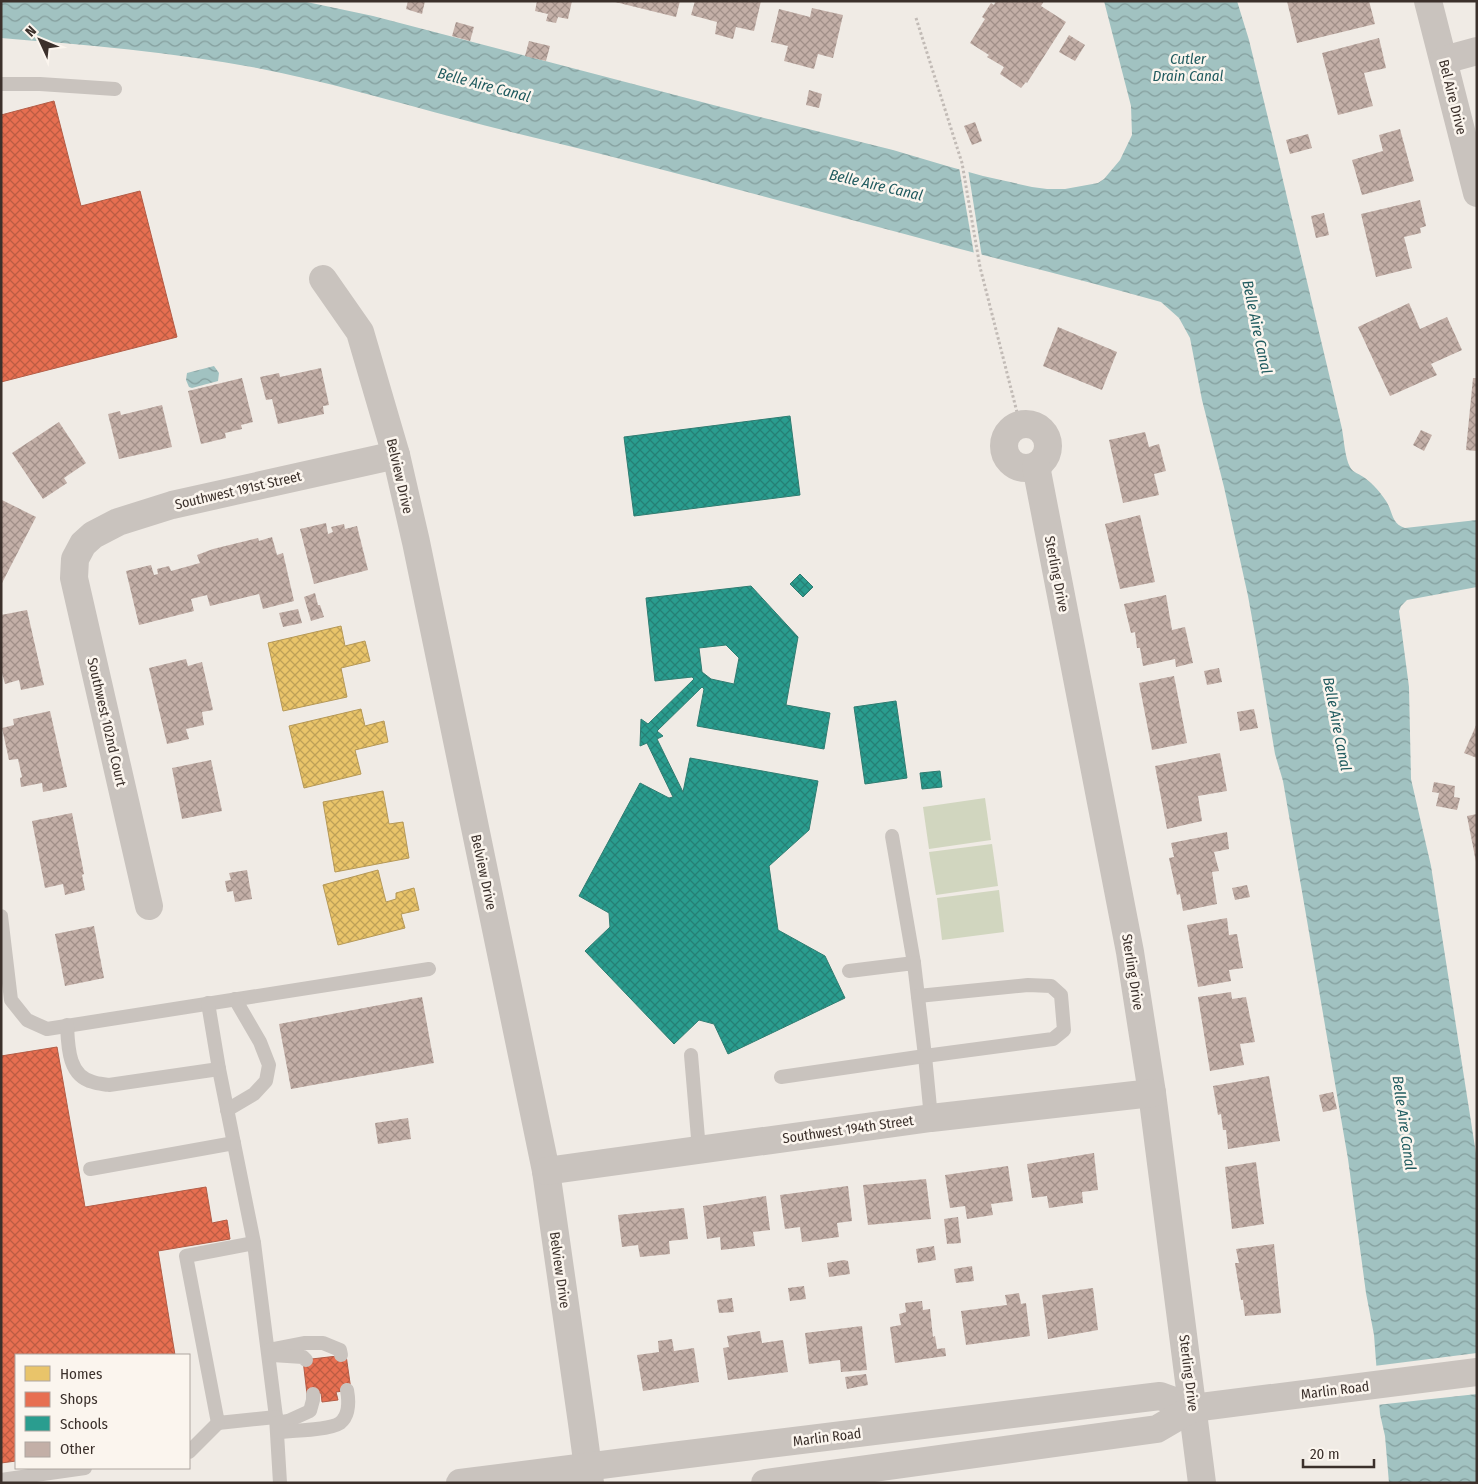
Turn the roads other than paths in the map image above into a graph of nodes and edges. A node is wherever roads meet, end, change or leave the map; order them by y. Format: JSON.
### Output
{"nodes":[{"id":1,"x":1428,"y":1,"type":"edge"},
{"id":2,"x":1477,"y":52,"type":"edge"},
{"id":3,"x":1444,"y":60,"type":"junction"},
{"id":4,"x":1,"y":84,"type":"edge"},
{"id":5,"x":115,"y":89,"type":"dead end"},
{"id":6,"x":1477,"y":193,"type":"edge"},
{"id":7,"x":323,"y":279,"type":"dead end"},
{"id":8,"x":1020,"y":424,"type":"road end"},
{"id":9,"x":396,"y":455,"type":"junction"},
{"id":10,"x":85,"y":541,"type":"joint"},
{"id":11,"x":892,"y":836,"type":"dead end"},
{"id":12,"x":149,"y":906,"type":"dead end"},
{"id":13,"x":1,"y":916,"type":"edge"},
{"id":14,"x":914,"y":963,"type":"junction"},
{"id":15,"x":429,"y":969,"type":"dead end"},
{"id":16,"x":849,"y":971,"type":"dead end"},
{"id":17,"x":918,"y":996,"type":"junction"},
{"id":18,"x":235,"y":999,"type":"junction"},
{"id":19,"x":208,"y":1003,"type":"junction"},
{"id":20,"x":67,"y":1025,"type":"junction"},
{"id":21,"x":691,"y":1054,"type":"dead end"},
{"id":22,"x":925,"y":1056,"type":"junction"},
{"id":23,"x":219,"y":1069,"type":"junction"},
{"id":24,"x":781,"y":1077,"type":"dead end"},
{"id":25,"x":1152,"y":1093,"type":"junction"},
{"id":26,"x":227,"y":1110,"type":"junction"},
{"id":27,"x":931,"y":1118,"type":"junction"},
{"id":28,"x":234,"y":1143,"type":"junction"},
{"id":29,"x":699,"y":1150,"type":"junction"},
{"id":30,"x":90,"y":1169,"type":"dead end"},
{"id":31,"x":546,"y":1171,"type":"junction"},
{"id":32,"x":254,"y":1243,"type":"junction"},
{"id":33,"x":268,"y":1352,"type":"junction"},
{"id":34,"x":341,"y":1355,"type":"dead end"},
{"id":35,"x":306,"y":1360,"type":"dead end"},
{"id":36,"x":1477,"y":1372,"type":"edge"},
{"id":37,"x":347,"y":1390,"type":"dead end"},
{"id":38,"x":313,"y":1394,"type":"dead end"},
{"id":39,"x":1193,"y":1408,"type":"junction"},
{"id":40,"x":218,"y":1424,"type":"junction"},
{"id":41,"x":277,"y":1424,"type":"junction"},
{"id":42,"x":190,"y":1451,"type":"edge"},
{"id":43,"x":78,"y":1469,"type":"edge"},
{"id":44,"x":589,"y":1475,"type":"edge"},
{"id":45,"x":1,"y":1480,"type":"edge"},
{"id":46,"x":280,"y":1483,"type":"edge"},
{"id":47,"x":460,"y":1483,"type":"edge"},
{"id":48,"x":765,"y":1483,"type":"edge"},
{"id":49,"x":1202,"y":1483,"type":"edge"}],
"edges":[{"from":1,"to":3,"type":"street","name":"Bel Aire Drive"},
{"from":2,"to":3,"type":"street"},
{"from":3,"to":6,"type":"street","name":"Bel Aire Drive"},
{"from":4,"to":5,"type":"lane"},
{"from":7,"to":9,"type":"street","name":"Belview Drive"},
{"from":8,"to":25,"type":"street","name":"Sterling Drive"},
{"from":9,"to":10,"type":"street","name":"Southwest 191st Street"},
{"from":9,"to":31,"type":"street","name":"Belview Drive"},
{"from":10,"to":12,"type":"street","name":"Southwest 102nd Court"},
{"from":11,"to":14,"type":"lane"},
{"from":13,"to":20,"type":"lane"},
{"from":14,"to":16,"type":"lane"},
{"from":14,"to":17,"type":"lane"},
{"from":15,"to":18,"type":"lane"},
{"from":17,"to":22,"type":"lane"},
{"from":17,"to":22,"type":"lane"},
{"from":18,"to":19,"type":"lane"},
{"from":18,"to":26,"type":"lane"},
{"from":19,"to":20,"type":"lane"},
{"from":19,"to":23,"type":"lane"},
{"from":20,"to":23,"type":"lane"},
{"from":21,"to":29,"type":"lane"},
{"from":22,"to":24,"type":"lane"},
{"from":22,"to":27,"type":"lane"},
{"from":23,"to":26,"type":"lane"},
{"from":25,"to":27,"type":"street","name":"Southwest 194th Street"},
{"from":25,"to":39,"type":"street","name":"Sterling Drive"},
{"from":26,"to":28,"type":"lane"},
{"from":27,"to":29,"type":"street","name":"Southwest 194th Street"},
{"from":28,"to":30,"type":"lane"},
{"from":28,"to":32,"type":"lane"},
{"from":29,"to":31,"type":"street","name":"Southwest 194th Street"},
{"from":31,"to":44,"type":"street","name":"Belview Drive"},
{"from":32,"to":33,"type":"lane"},
{"from":32,"to":40,"type":"lane"},
{"from":33,"to":34,"type":"lane"},
{"from":33,"to":35,"type":"lane"},
{"from":33,"to":41,"type":"lane"},
{"from":36,"to":39,"type":"street","name":"Marlin Road"},
{"from":37,"to":41,"type":"lane"},
{"from":38,"to":41,"type":"lane"},
{"from":39,"to":44,"type":"street","name":"Marlin Road"},
{"from":39,"to":48,"type":"street","name":"Marlin Road"},
{"from":39,"to":49,"type":"street","name":"Sterling Drive"},
{"from":40,"to":41,"type":"lane"},
{"from":40,"to":42,"type":"lane"},
{"from":41,"to":46,"type":"lane"},
{"from":43,"to":45,"type":"lane"},
{"from":44,"to":47,"type":"street","name":"Marlin Road"}]}
